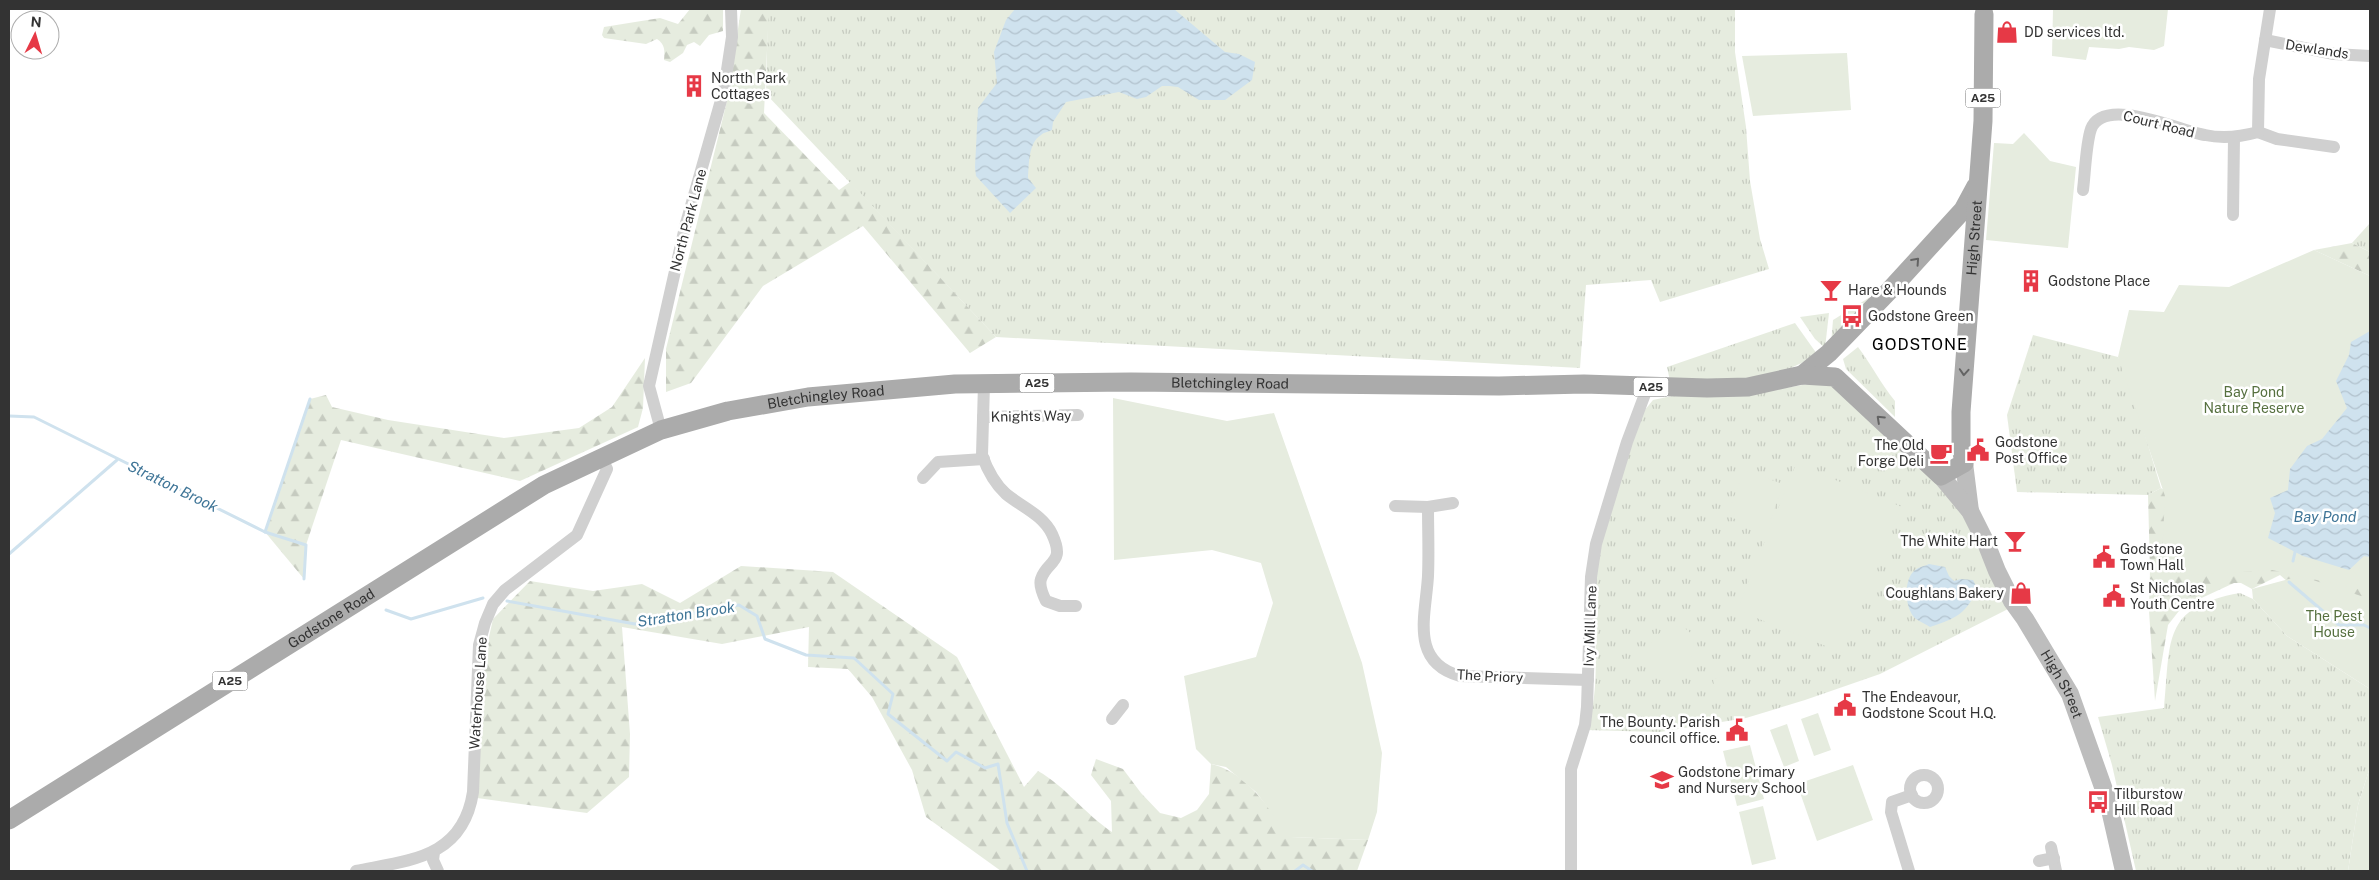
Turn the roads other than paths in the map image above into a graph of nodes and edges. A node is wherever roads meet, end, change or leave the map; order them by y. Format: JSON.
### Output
{"nodes":[{"id":1,"x":731,"y":9,"type":"edge"},
{"id":2,"x":2270,"y":9,"type":"edge"},
{"id":3,"x":1984,"y":14,"type":"dead end"},
{"id":4,"x":2265,"y":40,"type":"junction"},
{"id":5,"x":2370,"y":56,"type":"edge"},
{"id":6,"x":2258,"y":132,"type":"junction"},
{"id":7,"x":2234,"y":138,"type":"junction"},
{"id":8,"x":2334,"y":147,"type":"dead end"},
{"id":9,"x":1978,"y":181,"type":"junction"},
{"id":10,"x":2083,"y":190,"type":"dead end"},
{"id":11,"x":2233,"y":215,"type":"dead end"},
{"id":12,"x":1957,"y":217,"type":"junction"},
{"id":13,"x":1975,"y":231,"type":"junction"},
{"id":14,"x":1839,"y":342,"type":"junction"},
{"id":15,"x":1802,"y":376,"type":"junction"},
{"id":16,"x":1835,"y":378,"type":"junction"},
{"id":17,"x":984,"y":384,"type":"junction"},
{"id":18,"x":1646,"y":387,"type":"junction"},
{"id":19,"x":1078,"y":415,"type":"dead end"},
{"id":20,"x":983,"y":417,"type":"junction"},
{"id":21,"x":661,"y":430,"type":"junction"},
{"id":22,"x":601,"y":457,"type":"junction"},
{"id":23,"x":984,"y":458,"type":"junction"},
{"id":24,"x":1964,"y":463,"type":"junction"},
{"id":25,"x":1941,"y":476,"type":"junction"},
{"id":26,"x":923,"y":478,"type":"dead end"},
{"id":27,"x":1453,"y":503,"type":"dead end"},
{"id":28,"x":1395,"y":506,"type":"dead end"},
{"id":29,"x":1428,"y":507,"type":"junction"},
{"id":30,"x":1970,"y":511,"type":"junction"},
{"id":31,"x":1076,"y":606,"type":"dead end"},
{"id":32,"x":1588,"y":680,"type":"junction"},
{"id":33,"x":1124,"y":705,"type":"dead end"},
{"id":34,"x":1112,"y":719,"type":"dead end"},
{"id":35,"x":1912,"y":796,"type":"dead end"},
{"id":36,"x":9,"y":820,"type":"edge"},
{"id":37,"x":434,"y":852,"type":"junction"},
{"id":38,"x":2039,"y":860,"type":"dead end"},
{"id":39,"x":1906,"y":870,"type":"edge"},
{"id":40,"x":356,"y":871,"type":"edge"},
{"id":41,"x":438,"y":871,"type":"edge"},
{"id":42,"x":1571,"y":871,"type":"edge"},
{"id":43,"x":2056,"y":871,"type":"edge"},
{"id":44,"x":2124,"y":871,"type":"edge"}],
"edges":[{"from":1,"to":21,"type":"street","name":"North Park Lane"},
{"from":2,"to":4,"type":"street"},
{"from":3,"to":9,"type":"main road","name":"High Street","number":"A25"},
{"from":4,"to":5,"type":"street","name":"Dewlands"},
{"from":4,"to":6,"type":"street"},
{"from":6,"to":7,"type":"street"},
{"from":6,"to":8,"type":"street"},
{"from":7,"to":10,"type":"street","name":"Court Road"},
{"from":7,"to":11,"type":"street"},
{"from":9,"to":12,"type":"main road"},
{"from":9,"to":13,"type":"main road","name":"High Street","number":"A25"},
{"from":12,"to":13,"type":"main road"},
{"from":14,"to":12,"type":"main road","one_way":true},
{"from":13,"to":24,"type":"main road","name":"High Street","number":"A25","one_way":true},
{"from":14,"to":15,"type":"main road"},
{"from":14,"to":16,"type":"main road"},
{"from":15,"to":16,"type":"main road","number":"A25"},
{"from":15,"to":18,"type":"main road","name":"Bletchingley Road","number":"A25"},
{"from":25,"to":16,"type":"main road","one_way":true},
{"from":17,"to":18,"type":"main road","name":"Bletchingley Road","number":"A25"},
{"from":17,"to":20,"type":"street","name":"Knights Way"},
{"from":17,"to":21,"type":"main road","name":"Bletchingley Road","number":"A25"},
{"from":18,"to":32,"type":"street","name":"Ivy Mill Lane"},
{"from":19,"to":20,"type":"street","name":"Knights Way"},
{"from":20,"to":23,"type":"street","name":"Knights Way"},
{"from":21,"to":22,"type":"main road","name":"Godstone Road","number":"A25"},
{"from":22,"to":36,"type":"main road","name":"Godstone Road","number":"A25"},
{"from":22,"to":37,"type":"street","name":"Waterhouse Lane"},
{"from":23,"to":26,"type":"street"},
{"from":23,"to":31,"type":"street","name":"Knights Way"},
{"from":24,"to":25,"type":"main road"},
{"from":24,"to":30,"type":"main road"},
{"from":25,"to":30,"type":"main road"},
{"from":27,"to":29,"type":"street"},
{"from":28,"to":29,"type":"street"},
{"from":29,"to":32,"type":"street","name":"The Priory"},
{"from":30,"to":44,"type":"main road","name":"High Street"},
{"from":32,"to":42,"type":"street","name":"Ivy Mill Lane"},
{"from":33,"to":34,"type":"street"},
{"from":35,"to":39,"type":"street"},
{"from":37,"to":40,"type":"street","name":"Waterhouse Lane"},
{"from":37,"to":41,"type":"street"},
{"from":38,"to":43,"type":"street"}]}
